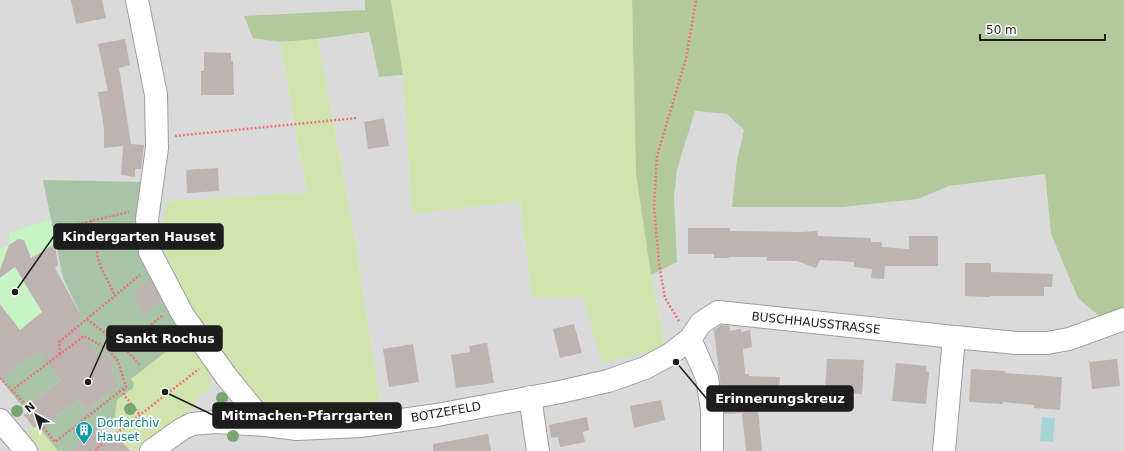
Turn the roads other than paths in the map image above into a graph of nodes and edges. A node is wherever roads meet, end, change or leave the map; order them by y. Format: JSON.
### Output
{"nodes":[{"id":1,"x":137,"y":0,"type":"edge"},
{"id":2,"x":1124,"y":319,"type":"edge"},
{"id":3,"x":954,"y":337,"type":"junction"},
{"id":4,"x":690,"y":339,"type":"junction"},
{"id":5,"x":530,"y":397,"type":"junction"},
{"id":6,"x":0,"y":420,"type":"edge"},
{"id":7,"x":266,"y":424,"type":"junction"},
{"id":8,"x":26,"y":451,"type":"edge"},
{"id":9,"x":151,"y":451,"type":"edge"},
{"id":10,"x":538,"y":451,"type":"edge"},
{"id":11,"x":712,"y":451,"type":"edge"},
{"id":12,"x":944,"y":451,"type":"edge"}],
"edges":[{"from":1,"to":7,"type":"street"},
{"from":2,"to":3,"type":"street","name":"BUSCHHAUSSTRASSE"},
{"from":3,"to":4,"type":"street","name":"BUSCHHAUSSTRASSE"},
{"from":3,"to":12,"type":"street"},
{"from":4,"to":5,"type":"street","name":"BOTZEFELD"},
{"from":4,"to":11,"type":"street"},
{"from":5,"to":7,"type":"street","name":"BOTZEFELD"},
{"from":5,"to":10,"type":"street"},
{"from":6,"to":8,"type":"street"},
{"from":7,"to":9,"type":"street","name":"BOTZEFELD"}]}
